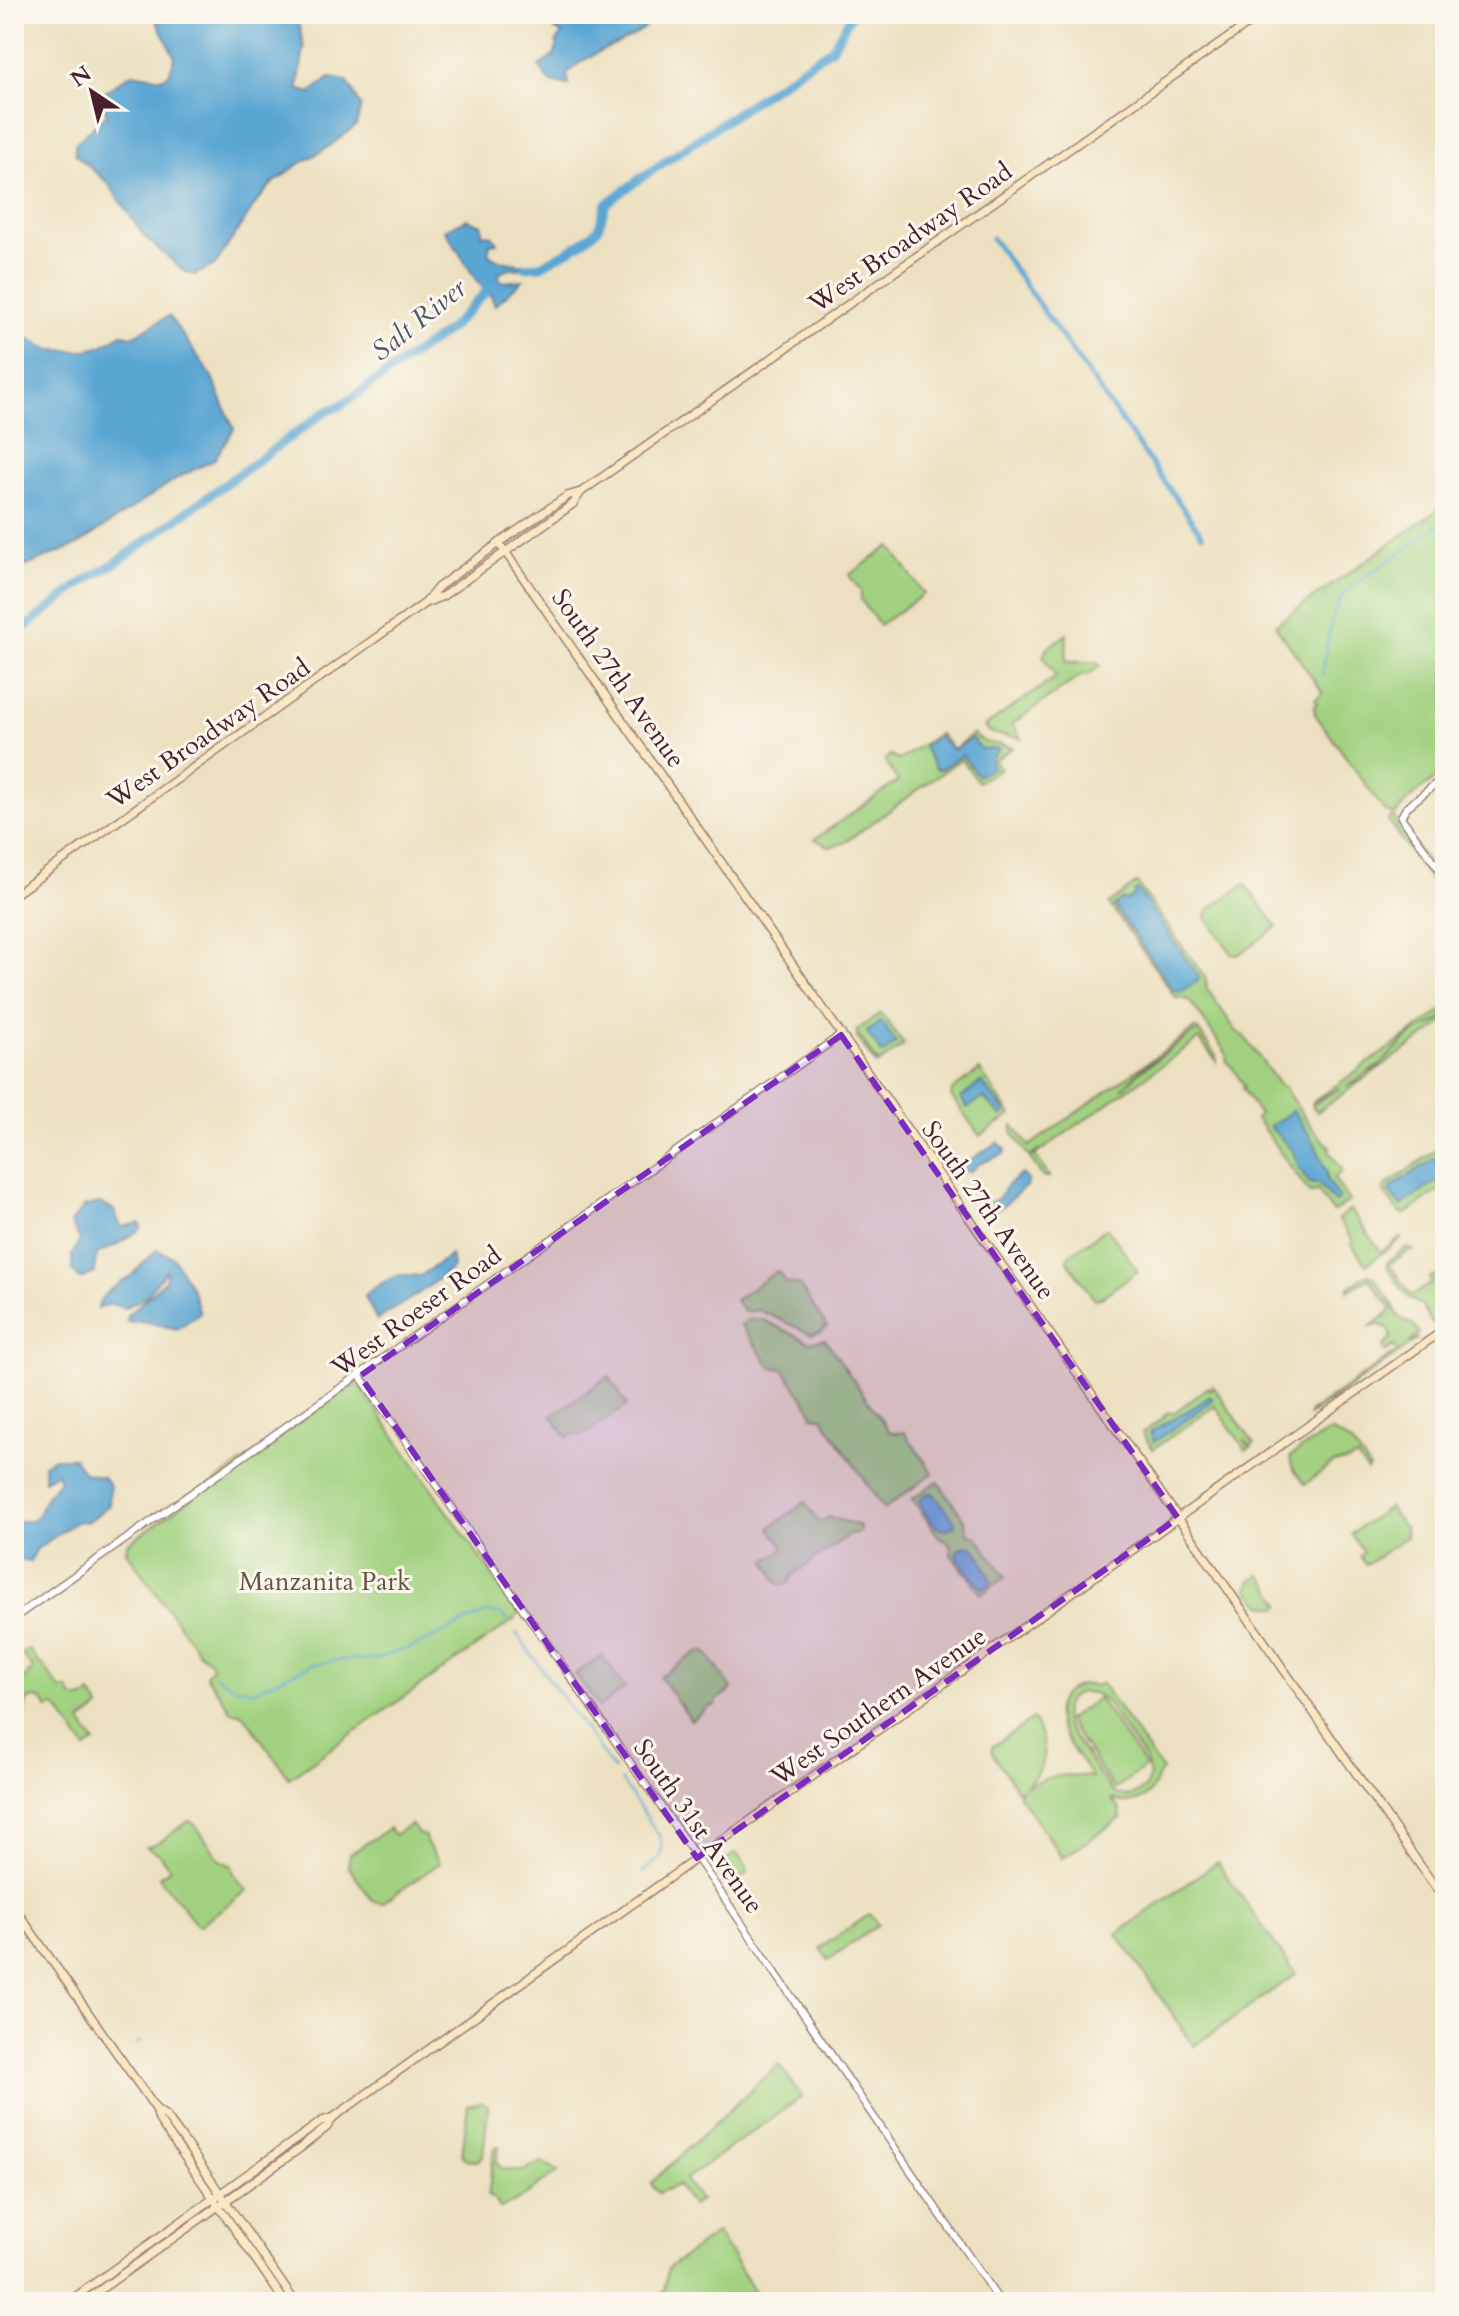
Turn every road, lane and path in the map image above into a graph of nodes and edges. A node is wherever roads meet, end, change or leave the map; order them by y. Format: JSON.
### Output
{"nodes":[{"id":1,"x":1262,"y":14,"type":"edge"},
{"id":2,"x":581,"y":492,"type":"junction"},
{"id":3,"x":499,"y":543,"type":"junction"},
{"id":4,"x":505,"y":552,"type":"junction"},
{"id":5,"x":425,"y":603,"type":"junction"},
{"id":6,"x":1445,"y":776,"type":"edge"},
{"id":7,"x":1445,"y":877,"type":"edge"},
{"id":8,"x":14,"y":895,"type":"edge"},
{"id":9,"x":841,"y":1035,"type":"junction"},
{"id":10,"x":1445,"y":1329,"type":"edge"},
{"id":11,"x":360,"y":1376,"type":"junction"},
{"id":12,"x":1178,"y":1518,"type":"junction"},
{"id":13,"x":14,"y":1618,"type":"edge"},
{"id":14,"x":697,"y":1858,"type":"junction"},
{"id":15,"x":1445,"y":1901,"type":"edge"},
{"id":16,"x":14,"y":1907,"type":"edge"},
{"id":17,"x":220,"y":2200,"type":"junction"},
{"id":18,"x":68,"y":2302,"type":"edge"},
{"id":19,"x":83,"y":2302,"type":"edge"},
{"id":20,"x":285,"y":2302,"type":"edge"},
{"id":21,"x":295,"y":2302,"type":"edge"},
{"id":22,"x":1000,"y":2302,"type":"edge"}],
"edges":[{"from":1,"to":2,"type":"main road","name":"West Broadway Road"},
{"from":2,"to":3,"type":"main road","name":"West Broadway Road"},
{"from":2,"to":4,"type":"main road","name":"West Broadway Road"},
{"from":3,"to":4,"type":"main road","name":"South 27th Avenue"},
{"from":3,"to":5,"type":"main road","name":"West Broadway Road"},
{"from":4,"to":5,"type":"main road","name":"West Broadway Road"},
{"from":4,"to":9,"type":"main road","name":"South 27th Avenue"},
{"from":5,"to":8,"type":"main road","name":"West Broadway Road"},
{"from":6,"to":7,"type":"street"},
{"from":9,"to":11,"type":"street","name":"West Roeser Road"},
{"from":9,"to":12,"type":"main road","name":"South 27th Avenue"},
{"from":10,"to":12,"type":"main road","name":"West Southern Avenue"},
{"from":11,"to":13,"type":"street","name":"West Roeser Road"},
{"from":11,"to":14,"type":"street","name":"South 31st Avenue"},
{"from":12,"to":14,"type":"main road","name":"West Southern Avenue"},
{"from":12,"to":15,"type":"main road","name":"South 27th Avenue"},
{"from":14,"to":17,"type":"main road","name":"West Southern Avenue"},
{"from":14,"to":22,"type":"street","name":"South 31st Avenue"},
{"from":16,"to":17,"type":"main road"},
{"from":17,"to":18,"type":"main road","name":"West Southern Avenue"},
{"from":17,"to":19,"type":"main road","name":"West Southern Avenue"},
{"from":17,"to":20,"type":"main road"},
{"from":17,"to":21,"type":"main road"}]}
